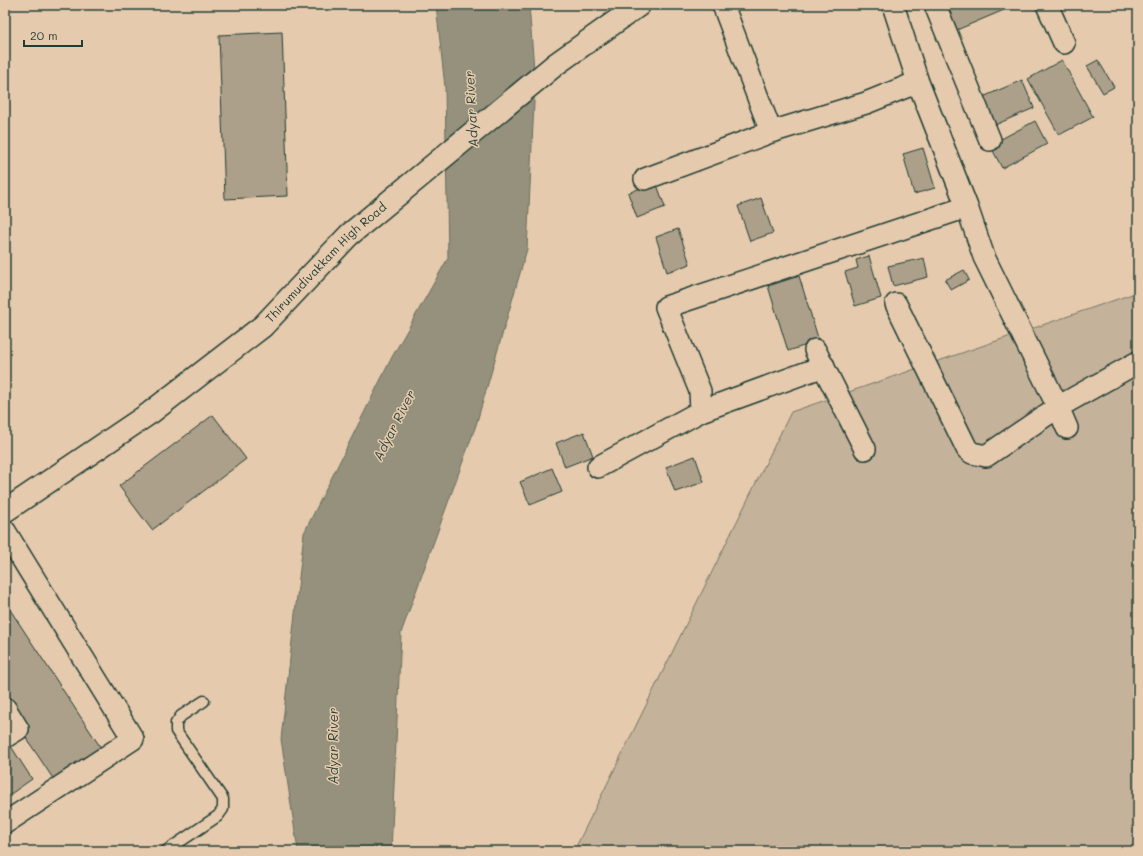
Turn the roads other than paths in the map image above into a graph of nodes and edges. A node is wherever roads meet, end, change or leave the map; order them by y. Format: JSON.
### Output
{"nodes":[{"id":1,"x":639,"y":5,"type":"edge"},
{"id":2,"x":723,"y":5,"type":"edge"},
{"id":3,"x":893,"y":5,"type":"edge"},
{"id":4,"x":935,"y":5,"type":"edge"},
{"id":5,"x":1047,"y":5,"type":"edge"},
{"id":6,"x":1064,"y":42,"type":"dead end"},
{"id":7,"x":918,"y":82,"type":"junction"},
{"id":8,"x":771,"y":132,"type":"junction"},
{"id":9,"x":990,"y":140,"type":"dead end"},
{"id":10,"x":645,"y":179,"type":"dead end"},
{"id":11,"x":967,"y":207,"type":"junction"},
{"id":12,"x":896,"y":304,"type":"dead end"},
{"id":13,"x":1138,"y":362,"type":"edge"},
{"id":14,"x":1058,"y":407,"type":"junction"},
{"id":15,"x":701,"y":411,"type":"junction"},
{"id":16,"x":1067,"y":428,"type":"dead end"},
{"id":17,"x":865,"y":448,"type":"dead end"},
{"id":18,"x":598,"y":467,"type":"dead end"},
{"id":19,"x":5,"y":510,"type":"edge"},
{"id":20,"x":5,"y":531,"type":"edge"},
{"id":21,"x":204,"y":701,"type":"dead end"},
{"id":22,"x":5,"y":708,"type":"edge"},
{"id":23,"x":5,"y":737,"type":"edge"},
{"id":24,"x":5,"y":823,"type":"edge"},
{"id":25,"x":166,"y":851,"type":"edge"}],
"edges":[{"from":1,"to":19,"type":"main road","name":"Thirumudivakkam High Road"},
{"from":2,"to":8,"type":"street"},
{"from":3,"to":7,"type":"street"},
{"from":4,"to":9,"type":"street"},
{"from":5,"to":6,"type":"street"},
{"from":7,"to":8,"type":"street"},
{"from":7,"to":11,"type":"street"},
{"from":8,"to":10,"type":"street"},
{"from":11,"to":14,"type":"street"},
{"from":11,"to":15,"type":"street"},
{"from":12,"to":14,"type":"street"},
{"from":13,"to":14,"type":"street"},
{"from":14,"to":16,"type":"street"},
{"from":15,"to":17,"type":"street"},
{"from":15,"to":18,"type":"street"},
{"from":20,"to":24,"type":"street"},
{"from":21,"to":25,"type":"lane"},
{"from":22,"to":23,"type":"street"}]}
